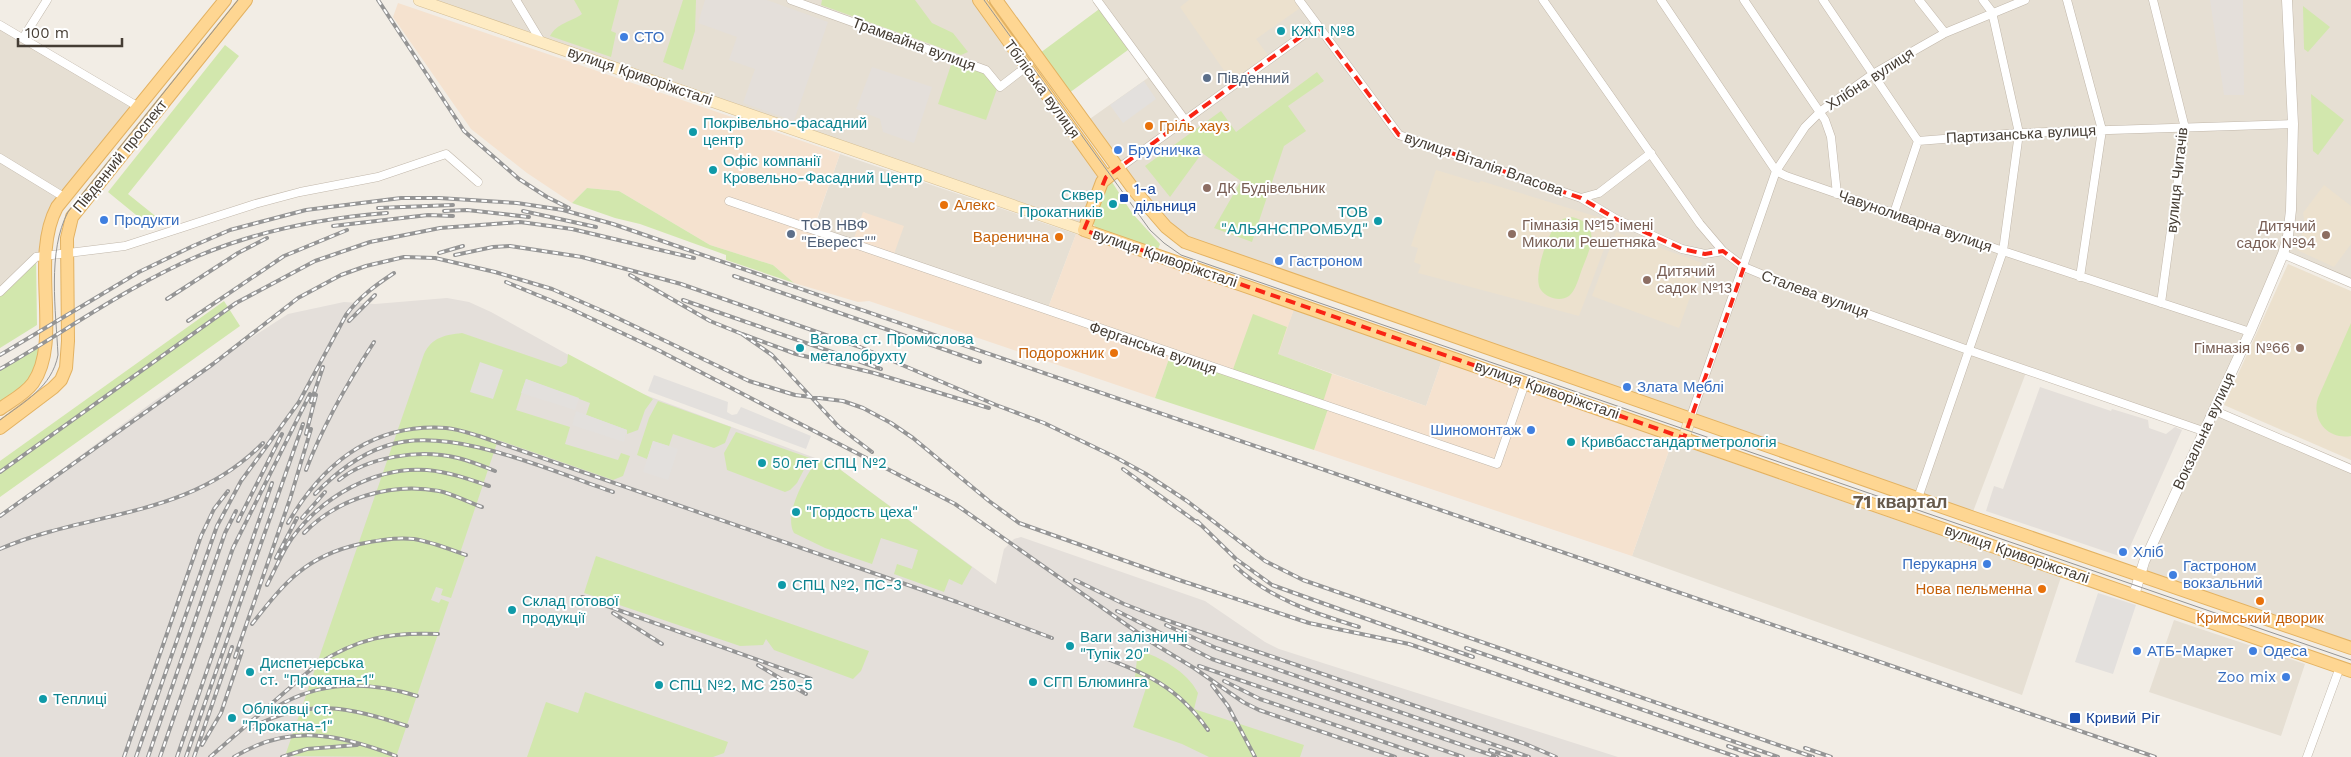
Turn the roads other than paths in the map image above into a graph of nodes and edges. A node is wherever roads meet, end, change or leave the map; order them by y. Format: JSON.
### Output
{"nodes":[{"id":1,"x":47,"y":0,"type":"edge"},
{"id":2,"x":225,"y":0,"type":"edge"},
{"id":3,"x":246,"y":0,"type":"edge"},
{"id":4,"x":419,"y":0,"type":"edge"},
{"id":5,"x":516,"y":0,"type":"edge"},
{"id":6,"x":791,"y":0,"type":"edge"},
{"id":7,"x":979,"y":0,"type":"edge"},
{"id":8,"x":996,"y":0,"type":"edge"},
{"id":9,"x":1097,"y":0,"type":"edge"},
{"id":10,"x":1299,"y":0,"type":"edge"},
{"id":11,"x":1543,"y":0,"type":"edge"},
{"id":12,"x":1661,"y":0,"type":"edge"},
{"id":13,"x":1744,"y":0,"type":"edge"},
{"id":14,"x":1823,"y":0,"type":"edge"},
{"id":15,"x":1919,"y":0,"type":"edge"},
{"id":16,"x":1983,"y":0,"type":"edge"},
{"id":17,"x":2025,"y":0,"type":"edge"},
{"id":18,"x":2067,"y":0,"type":"edge"},
{"id":19,"x":2153,"y":0,"type":"edge"},
{"id":20,"x":2287,"y":0,"type":"edge"},
{"id":21,"x":1992,"y":12,"type":"junction"},
{"id":22,"x":0,"y":25,"type":"edge"},
{"id":23,"x":1317,"y":25,"type":"junction"},
{"id":24,"x":1945,"y":33,"type":"junction"},
{"id":25,"x":23,"y":38,"type":"junction"},
{"id":26,"x":542,"y":43,"type":"junction"},
{"id":27,"x":1026,"y":67,"type":"junction"},
{"id":28,"x":1872,"y":74,"type":"junction"},
{"id":29,"x":137,"y":106,"type":"junction"},
{"id":30,"x":1820,"y":111,"type":"junction"},
{"id":31,"x":1185,"y":120,"type":"junction"},
{"id":32,"x":2293,"y":124,"type":"junction"},
{"id":33,"x":2185,"y":128,"type":"junction"},
{"id":34,"x":2102,"y":130,"type":"junction"},
{"id":35,"x":2019,"y":133,"type":"junction"},
{"id":36,"x":1918,"y":141,"type":"junction"},
{"id":37,"x":1651,"y":153,"type":"junction"},
{"id":38,"x":0,"y":158,"type":"edge"},
{"id":39,"x":1118,"y":168,"type":"junction"},
{"id":40,"x":1776,"y":171,"type":"junction"},
{"id":41,"x":1106,"y":177,"type":"junction"},
{"id":42,"x":478,"y":182,"type":"dead end"},
{"id":43,"x":1837,"y":194,"type":"junction"},
{"id":44,"x":64,"y":197,"type":"junction"},
{"id":45,"x":1581,"y":198,"type":"junction"},
{"id":46,"x":729,"y":201,"type":"dead end"},
{"id":47,"x":1894,"y":214,"type":"junction"},
{"id":48,"x":1084,"y":230,"type":"junction"},
{"id":49,"x":1723,"y":251,"type":"junction"},
{"id":50,"x":2003,"y":251,"type":"junction"},
{"id":51,"x":66,"y":254,"type":"junction"},
{"id":52,"x":2283,"y":254,"type":"junction"},
{"id":53,"x":45,"y":255,"type":"junction"},
{"id":54,"x":1744,"y":267,"type":"junction"},
{"id":55,"x":2080,"y":278,"type":"junction"},
{"id":56,"x":2351,"y":283,"type":"edge"},
{"id":57,"x":1,"y":290,"type":"edge"},
{"id":58,"x":2161,"y":303,"type":"junction"},
{"id":59,"x":2250,"y":332,"type":"junction"},
{"id":60,"x":1968,"y":350,"type":"junction"},
{"id":61,"x":1525,"y":383,"type":"junction"},
{"id":62,"x":0,"y":409,"type":"edge"},
{"id":63,"x":2213,"y":410,"type":"junction"},
{"id":64,"x":1690,"y":419,"type":"junction"},
{"id":65,"x":0,"y":428,"type":"edge"},
{"id":66,"x":2203,"y":431,"type":"junction"},
{"id":67,"x":1684,"y":438,"type":"junction"},
{"id":68,"x":2351,"y":469,"type":"edge"},
{"id":69,"x":1918,"y":498,"type":"junction"},
{"id":70,"x":2140,"y":576,"type":"junction"},
{"id":71,"x":2134,"y":595,"type":"junction"},
{"id":72,"x":2351,"y":648,"type":"edge"},
{"id":73,"x":2346,"y":669,"type":"edge"},
{"id":74,"x":2307,"y":757,"type":"edge"}],
"edges":[{"from":1,"to":25,"type":"street"},
{"from":2,"to":29,"type":"main road","name":"Південний проспект"},
{"from":3,"to":51,"type":"main road","name":"Південний проспект"},
{"from":4,"to":26,"type":"main road","name":"вулиця Криворіжсталі"},
{"from":5,"to":26,"type":"street"},
{"from":6,"to":27,"type":"street","name":"Трамвайна вулиця"},
{"from":7,"to":27,"type":"main road","name":"Тбіліська вулиця"},
{"from":8,"to":39,"type":"main road","name":"Тбіліська вулиця"},
{"from":9,"to":31,"type":"street"},
{"from":10,"to":23,"type":"street","name":"вулиця Віталія Власова"},
{"from":11,"to":37,"type":"street","name":"Сталева вулиця"},
{"from":12,"to":40,"type":"street"},
{"from":13,"to":30,"type":"street"},
{"from":14,"to":28,"type":"street"},
{"from":15,"to":24,"type":"street"},
{"from":16,"to":21,"type":"street"},
{"from":17,"to":21,"type":"street","name":"Хлібна вулиця"},
{"from":18,"to":34,"type":"street"},
{"from":19,"to":33,"type":"street","name":"вулиця Читачів"},
{"from":20,"to":32,"type":"street","name":"Вокзальна вулиця"},
{"from":21,"to":24,"type":"street","name":"Хлібна вулиця"},
{"from":21,"to":35,"type":"street"},
{"from":22,"to":25,"type":"street"},
{"from":23,"to":31,"type":"street"},
{"from":23,"to":45,"type":"street","name":"вулиця Віталія Власова"},
{"from":24,"to":28,"type":"street","name":"Хлібна вулиця"},
{"from":25,"to":29,"type":"street"},
{"from":26,"to":48,"type":"main road","name":"вулиця Криворіжсталі"},
{"from":27,"to":41,"type":"main road","name":"Тбіліська вулиця"},
{"from":28,"to":30,"type":"street","name":"Хлібна вулиця"},
{"from":28,"to":36,"type":"street"},
{"from":29,"to":44,"type":"main road","name":"Південний проспект"},
{"from":30,"to":40,"type":"street","name":"Хлібна вулиця"},
{"from":30,"to":43,"type":"street"},
{"from":31,"to":39,"type":"street"},
{"from":32,"to":33,"type":"street","name":"Партизанська вулиця"},
{"from":32,"to":52,"type":"street","name":"Вокзальна вулиця"},
{"from":33,"to":34,"type":"street","name":"Партизанська вулиця"},
{"from":33,"to":58,"type":"street","name":"вулиця Читачів"},
{"from":34,"to":35,"type":"street","name":"Партизанська вулиця"},
{"from":34,"to":55,"type":"street"},
{"from":35,"to":36,"type":"street","name":"Партизанська вулиця"},
{"from":35,"to":50,"type":"street"},
{"from":36,"to":47,"type":"street"},
{"from":37,"to":45,"type":"street"},
{"from":37,"to":49,"type":"street","name":"Сталева вулиця"},
{"from":38,"to":44,"type":"street"},
{"from":39,"to":41,"type":"main road"},
{"from":39,"to":64,"type":"main road","name":"вулиця Криворіжсталі"},
{"from":40,"to":43,"type":"street","name":"Чавуноливарна вулиця"},
{"from":40,"to":54,"type":"street","name":"Хлібна вулиця"},
{"from":41,"to":48,"type":"main road"},
{"from":42,"to":51,"type":"street"},
{"from":43,"to":47,"type":"street","name":"Чавуноливарна вулиця"},
{"from":44,"to":53,"type":"main road","name":"Південний проспект"},
{"from":45,"to":49,"type":"street","name":"вулиця Віталія Власова"},
{"from":46,"to":61,"type":"street","name":"Ферганська вулиця"},
{"from":47,"to":50,"type":"street","name":"Чавуноливарна вулиця"},
{"from":48,"to":61,"type":"main road","name":"вулиця Криворіжсталі"},
{"from":49,"to":54,"type":"street","name":"Сталева вулиця"},
{"from":50,"to":55,"type":"street","name":"Чавуноливарна вулиця"},
{"from":50,"to":60,"type":"street"},
{"from":51,"to":53,"type":"street"},
{"from":51,"to":65,"type":"main road","name":"Південний проспект"},
{"from":52,"to":56,"type":"street"},
{"from":52,"to":59,"type":"street","name":"Вокзальна вулиця"},
{"from":53,"to":57,"type":"street"},
{"from":53,"to":62,"type":"main road","name":"Південний проспект"},
{"from":54,"to":60,"type":"street","name":"Сталева вулиця"},
{"from":54,"to":64,"type":"street","name":"Хлібна вулиця"},
{"from":55,"to":58,"type":"street","name":"Чавуноливарна вулиця"},
{"from":58,"to":59,"type":"street","name":"Чавуноливарна вулиця"},
{"from":59,"to":63,"type":"street","name":"Вокзальна вулиця"},
{"from":60,"to":66,"type":"street","name":"Сталева вулиця"},
{"from":60,"to":69,"type":"street"},
{"from":61,"to":67,"type":"main road","name":"вулиця Криворіжсталі"},
{"from":63,"to":66,"type":"street","name":"Вокзальна вулиця"},
{"from":63,"to":68,"type":"street"},
{"from":64,"to":67,"type":"main road"},
{"from":64,"to":69,"type":"main road","name":"вулиця Криворіжсталі"},
{"from":66,"to":70,"type":"street","name":"Вокзальна вулиця"},
{"from":67,"to":71,"type":"main road","name":"вулиця Криворіжсталі"},
{"from":69,"to":70,"type":"main road","name":"вулиця Криворіжсталі"},
{"from":70,"to":71,"type":"street","name":"Вокзальна вулиця"},
{"from":70,"to":72,"type":"main road","name":"вулиця Криворіжсталі"},
{"from":71,"to":73,"type":"main road","name":"вулиця Криворіжсталі"},
{"from":73,"to":74,"type":"street"}]}
